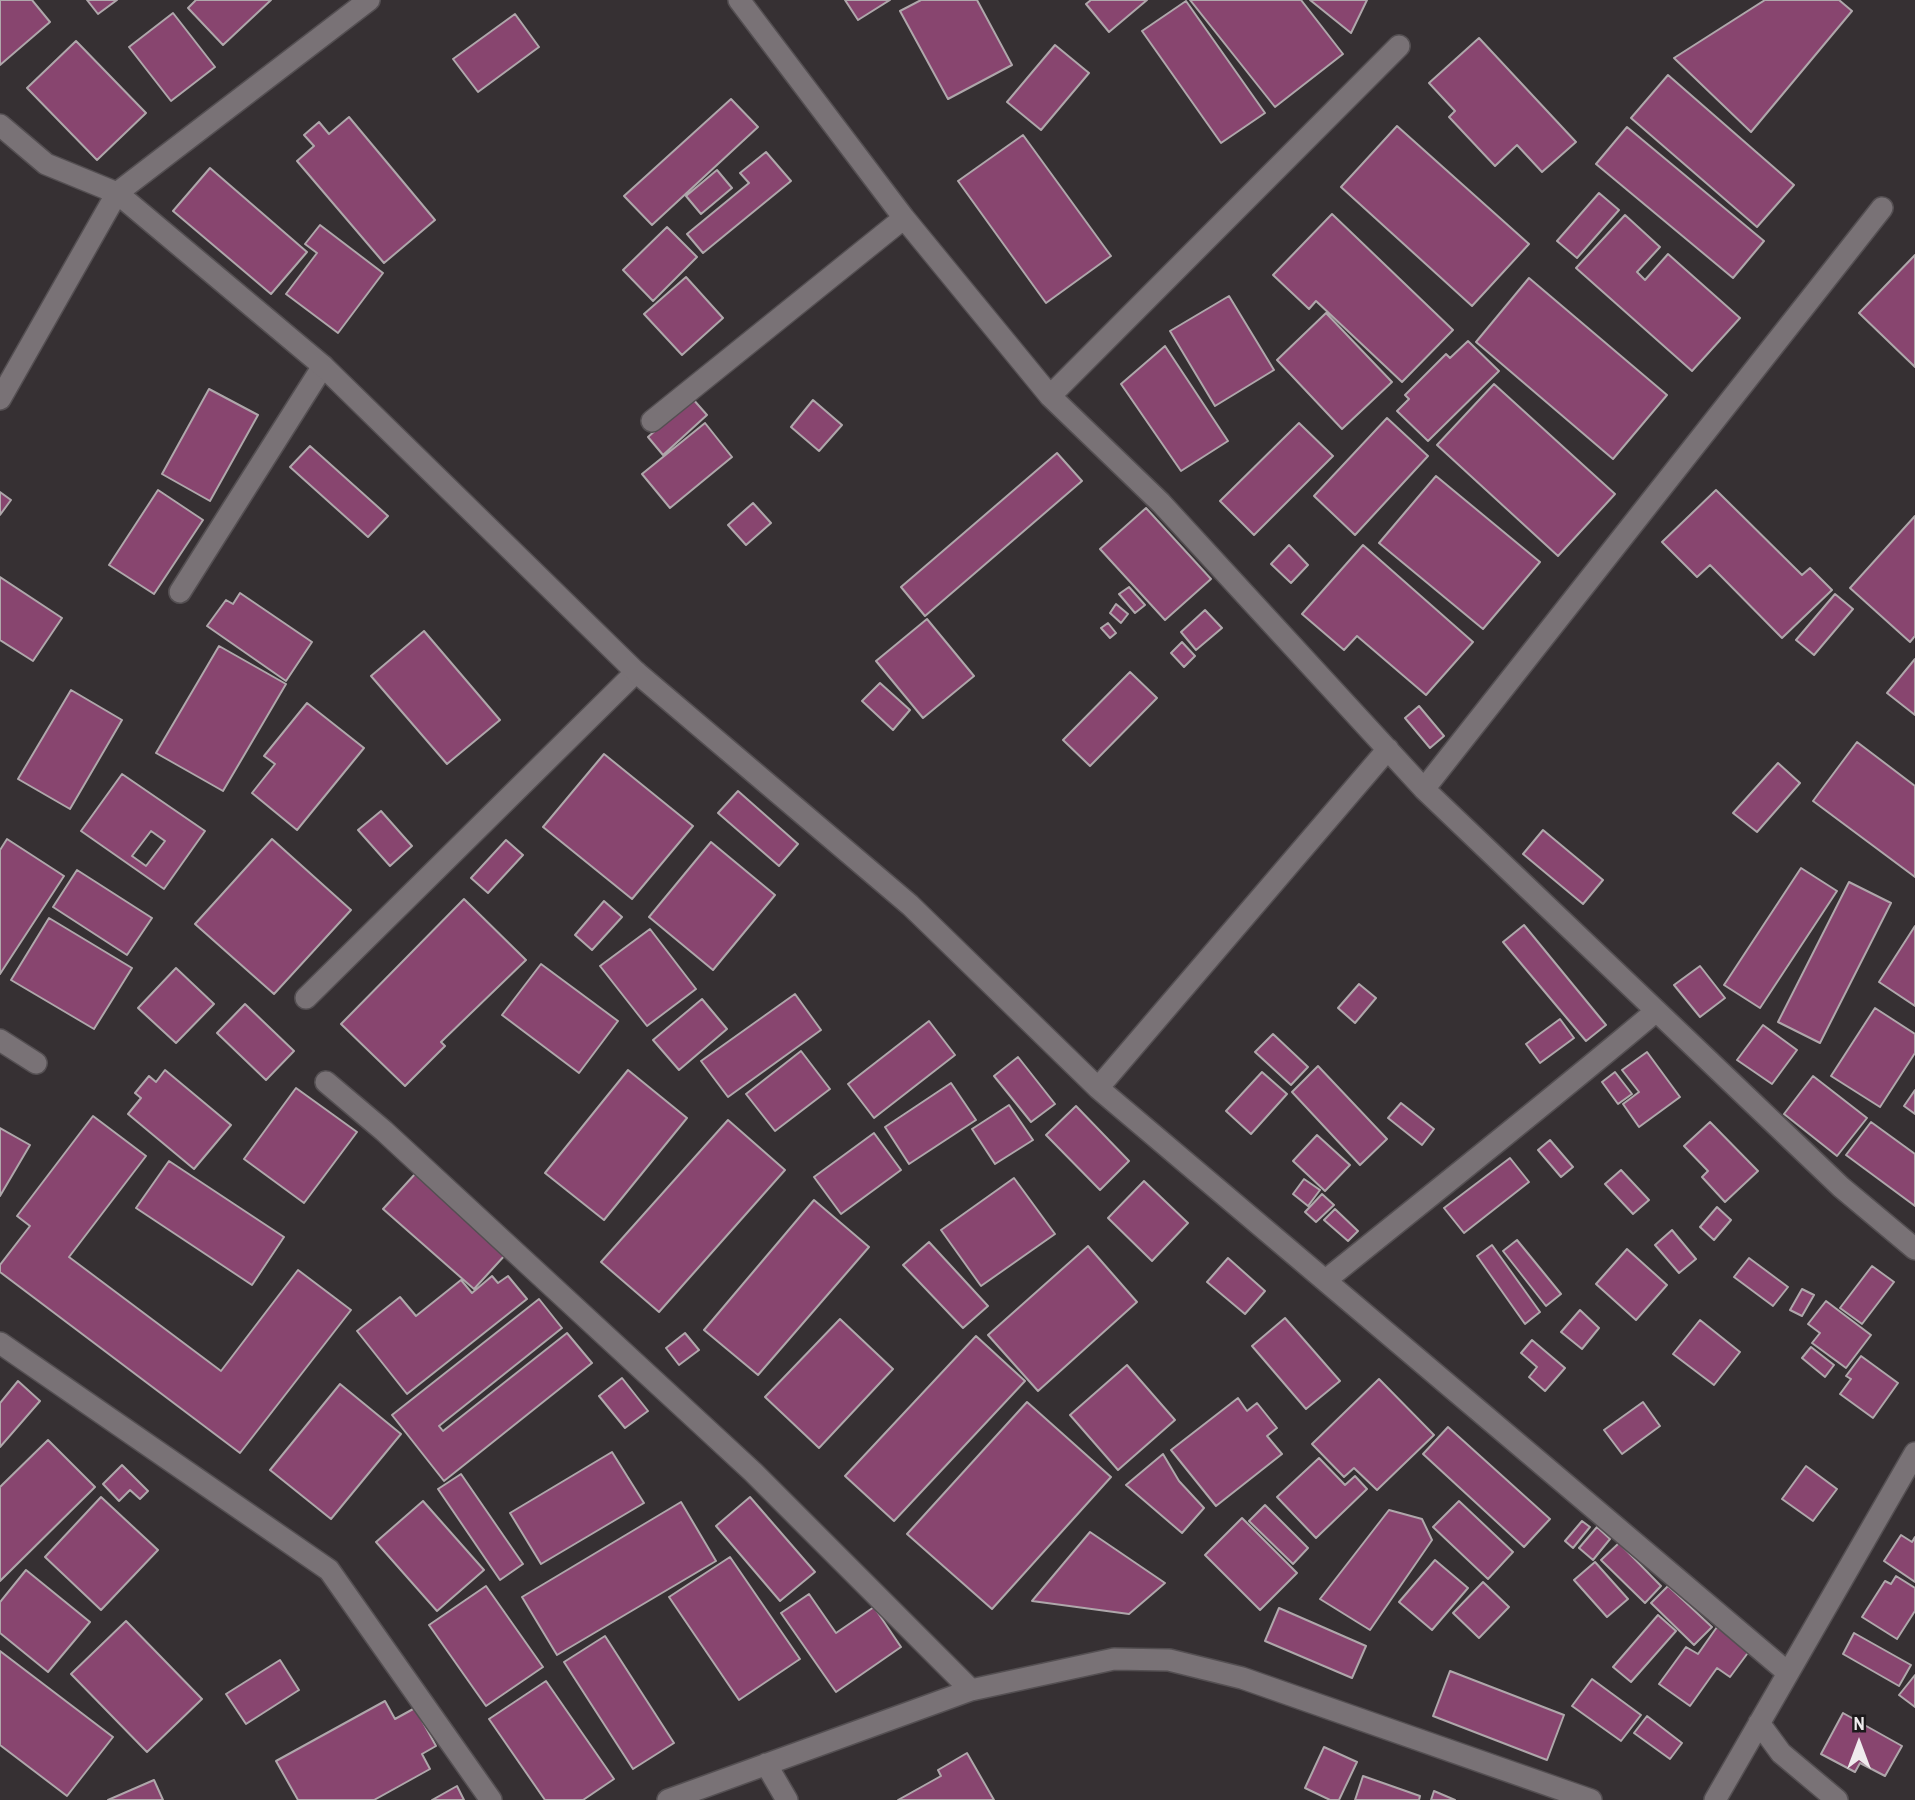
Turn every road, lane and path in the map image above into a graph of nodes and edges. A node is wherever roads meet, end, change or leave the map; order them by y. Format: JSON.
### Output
{"nodes":[{"id":1,"x":369,"y":0,"type":"edge"},
{"id":2,"x":739,"y":0,"type":"edge"},
{"id":3,"x":1399,"y":46,"type":"dead end"},
{"id":4,"x":0,"y":125,"type":"edge"},
{"id":5,"x":117,"y":193,"type":"junction"},
{"id":6,"x":1882,"y":208,"type":"dead end"},
{"id":7,"x":904,"y":218,"type":"junction"},
{"id":8,"x":323,"y":366,"type":"junction"},
{"id":9,"x":1050,"y":396,"type":"junction"},
{"id":10,"x":0,"y":399,"type":"edge"},
{"id":11,"x":652,"y":421,"type":"dead end"},
{"id":12,"x":180,"y":592,"type":"dead end"},
{"id":13,"x":636,"y":672,"type":"junction"},
{"id":14,"x":1388,"y":749,"type":"junction"},
{"id":15,"x":1424,"y":789,"type":"junction"},
{"id":16,"x":306,"y":998,"type":"dead end"},
{"id":17,"x":1655,"y":1012,"type":"junction"},
{"id":18,"x":0,"y":1040,"type":"edge"},
{"id":19,"x":36,"y":1062,"type":"dead end"},
{"id":20,"x":326,"y":1082,"type":"dead end"},
{"id":21,"x":1098,"y":1088,"type":"junction"},
{"id":22,"x":1915,"y":1249,"type":"edge"},
{"id":23,"x":1326,"y":1280,"type":"junction"},
{"id":24,"x":0,"y":1343,"type":"edge"},
{"id":25,"x":1915,"y":1453,"type":"edge"},
{"id":26,"x":1787,"y":1672,"type":"junction"},
{"id":27,"x":971,"y":1690,"type":"junction"},
{"id":28,"x":1759,"y":1723,"type":"junction"},
{"id":29,"x":766,"y":1764,"type":"junction"},
{"id":30,"x":491,"y":1800,"type":"edge"},
{"id":31,"x":668,"y":1800,"type":"edge"},
{"id":32,"x":787,"y":1800,"type":"edge"},
{"id":33,"x":1591,"y":1800,"type":"edge"},
{"id":34,"x":1715,"y":1800,"type":"edge"},
{"id":35,"x":1837,"y":1800,"type":"edge"}],
"edges":[{"from":1,"to":5,"type":"street"},
{"from":2,"to":7,"type":"street"},
{"from":3,"to":9,"type":"street"},
{"from":4,"to":5,"type":"street"},
{"from":5,"to":8,"type":"street"},
{"from":5,"to":10,"type":"street"},
{"from":6,"to":15,"type":"street"},
{"from":7,"to":9,"type":"street"},
{"from":7,"to":11,"type":"street"},
{"from":8,"to":12,"type":"street"},
{"from":8,"to":13,"type":"street"},
{"from":9,"to":14,"type":"street"},
{"from":13,"to":16,"type":"street"},
{"from":13,"to":21,"type":"street"},
{"from":14,"to":15,"type":"street"},
{"from":14,"to":21,"type":"street"},
{"from":15,"to":17,"type":"street"},
{"from":17,"to":22,"type":"street"},
{"from":17,"to":23,"type":"street"},
{"from":18,"to":19,"type":"street"},
{"from":20,"to":27,"type":"street"},
{"from":21,"to":23,"type":"street"},
{"from":23,"to":26,"type":"street"},
{"from":24,"to":30,"type":"street"},
{"from":25,"to":26,"type":"street"},
{"from":26,"to":28,"type":"street"},
{"from":27,"to":29,"type":"street"},
{"from":27,"to":33,"type":"street"},
{"from":28,"to":34,"type":"street"},
{"from":28,"to":35,"type":"street"},
{"from":29,"to":31,"type":"street"},
{"from":29,"to":32,"type":"street"}]}
